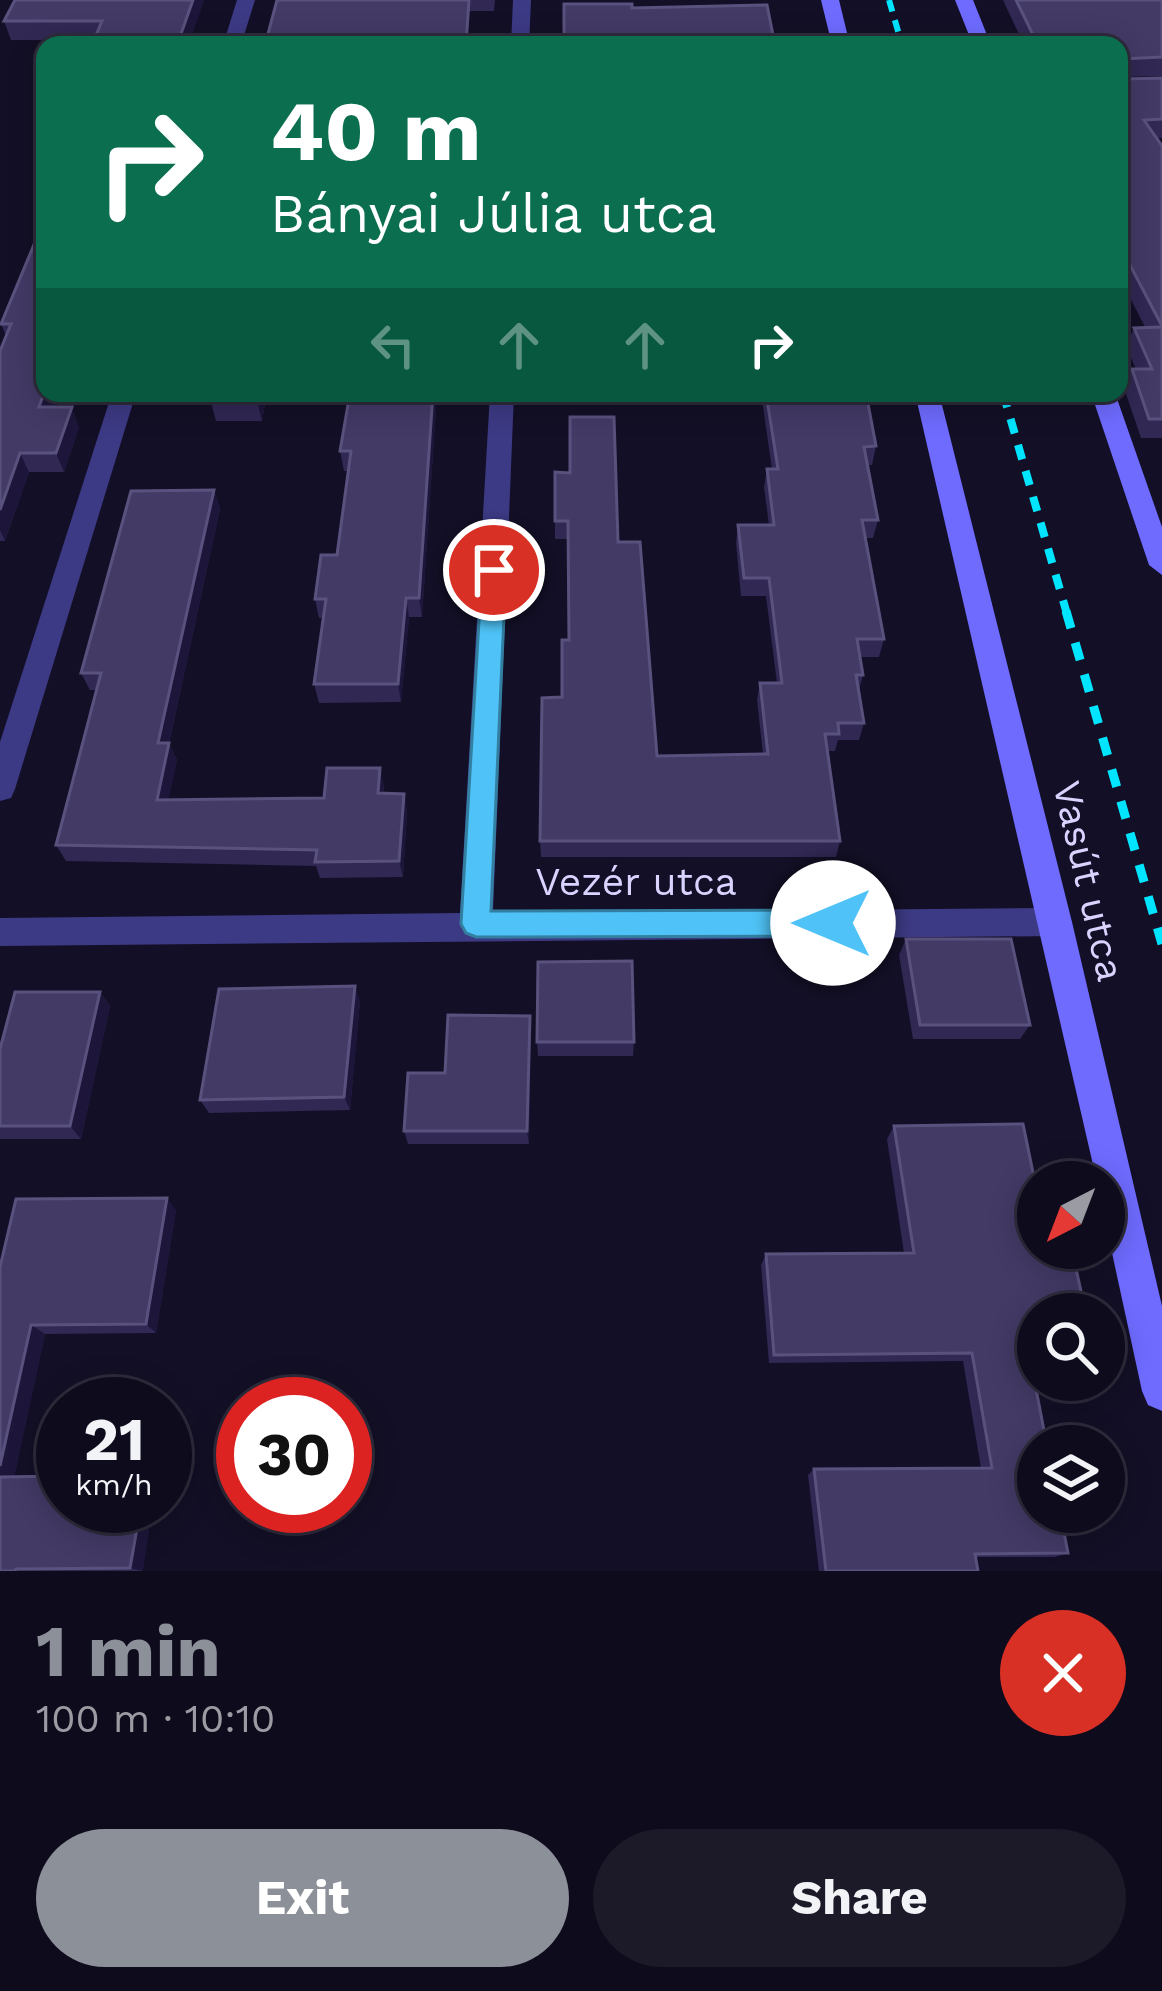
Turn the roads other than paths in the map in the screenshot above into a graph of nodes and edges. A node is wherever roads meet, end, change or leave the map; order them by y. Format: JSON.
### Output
{"nodes":[{"id":1,"x":246,"y":0,"type":"edge"},
{"id":2,"x":522,"y":0,"type":"edge"},
{"id":3,"x":830,"y":0,"type":"edge"},
{"id":4,"x":964,"y":0,"type":"edge"},
{"id":5,"x":235,"y":36,"type":"edge"},
{"id":6,"x":520,"y":36,"type":"edge"},
{"id":7,"x":840,"y":36,"type":"edge"},
{"id":8,"x":978,"y":36,"type":"edge"},
{"id":9,"x":121,"y":402,"type":"edge"},
{"id":10,"x":502,"y":402,"type":"edge"},
{"id":11,"x":929,"y":402,"type":"edge"},
{"id":12,"x":1106,"y":402,"type":"edge"},
{"id":13,"x":1162,"y":565,"type":"edge"},
{"id":14,"x":0,"y":789,"type":"edge"},
{"id":15,"x":1056,"y":922,"type":"junction"},
{"id":16,"x":476,"y":924,"type":"junction"},
{"id":17,"x":0,"y":932,"type":"edge"},
{"id":18,"x":1162,"y":1391,"type":"edge"}],
"edges":[{"from":1,"to":5,"type":"street"},
{"from":2,"to":6,"type":"street"},
{"from":3,"to":7,"type":"street"},
{"from":4,"to":8,"type":"street"},
{"from":9,"to":14,"type":"street"},
{"from":10,"to":16,"type":"street"},
{"from":11,"to":15,"type":"street","name":"Vasút utca"},
{"from":12,"to":13,"type":"street"},
{"from":15,"to":16,"type":"street","name":"Vezér utca"},
{"from":15,"to":18,"type":"street","name":"Vasút utca"},
{"from":16,"to":17,"type":"street","name":"Vezér utca"}]}
